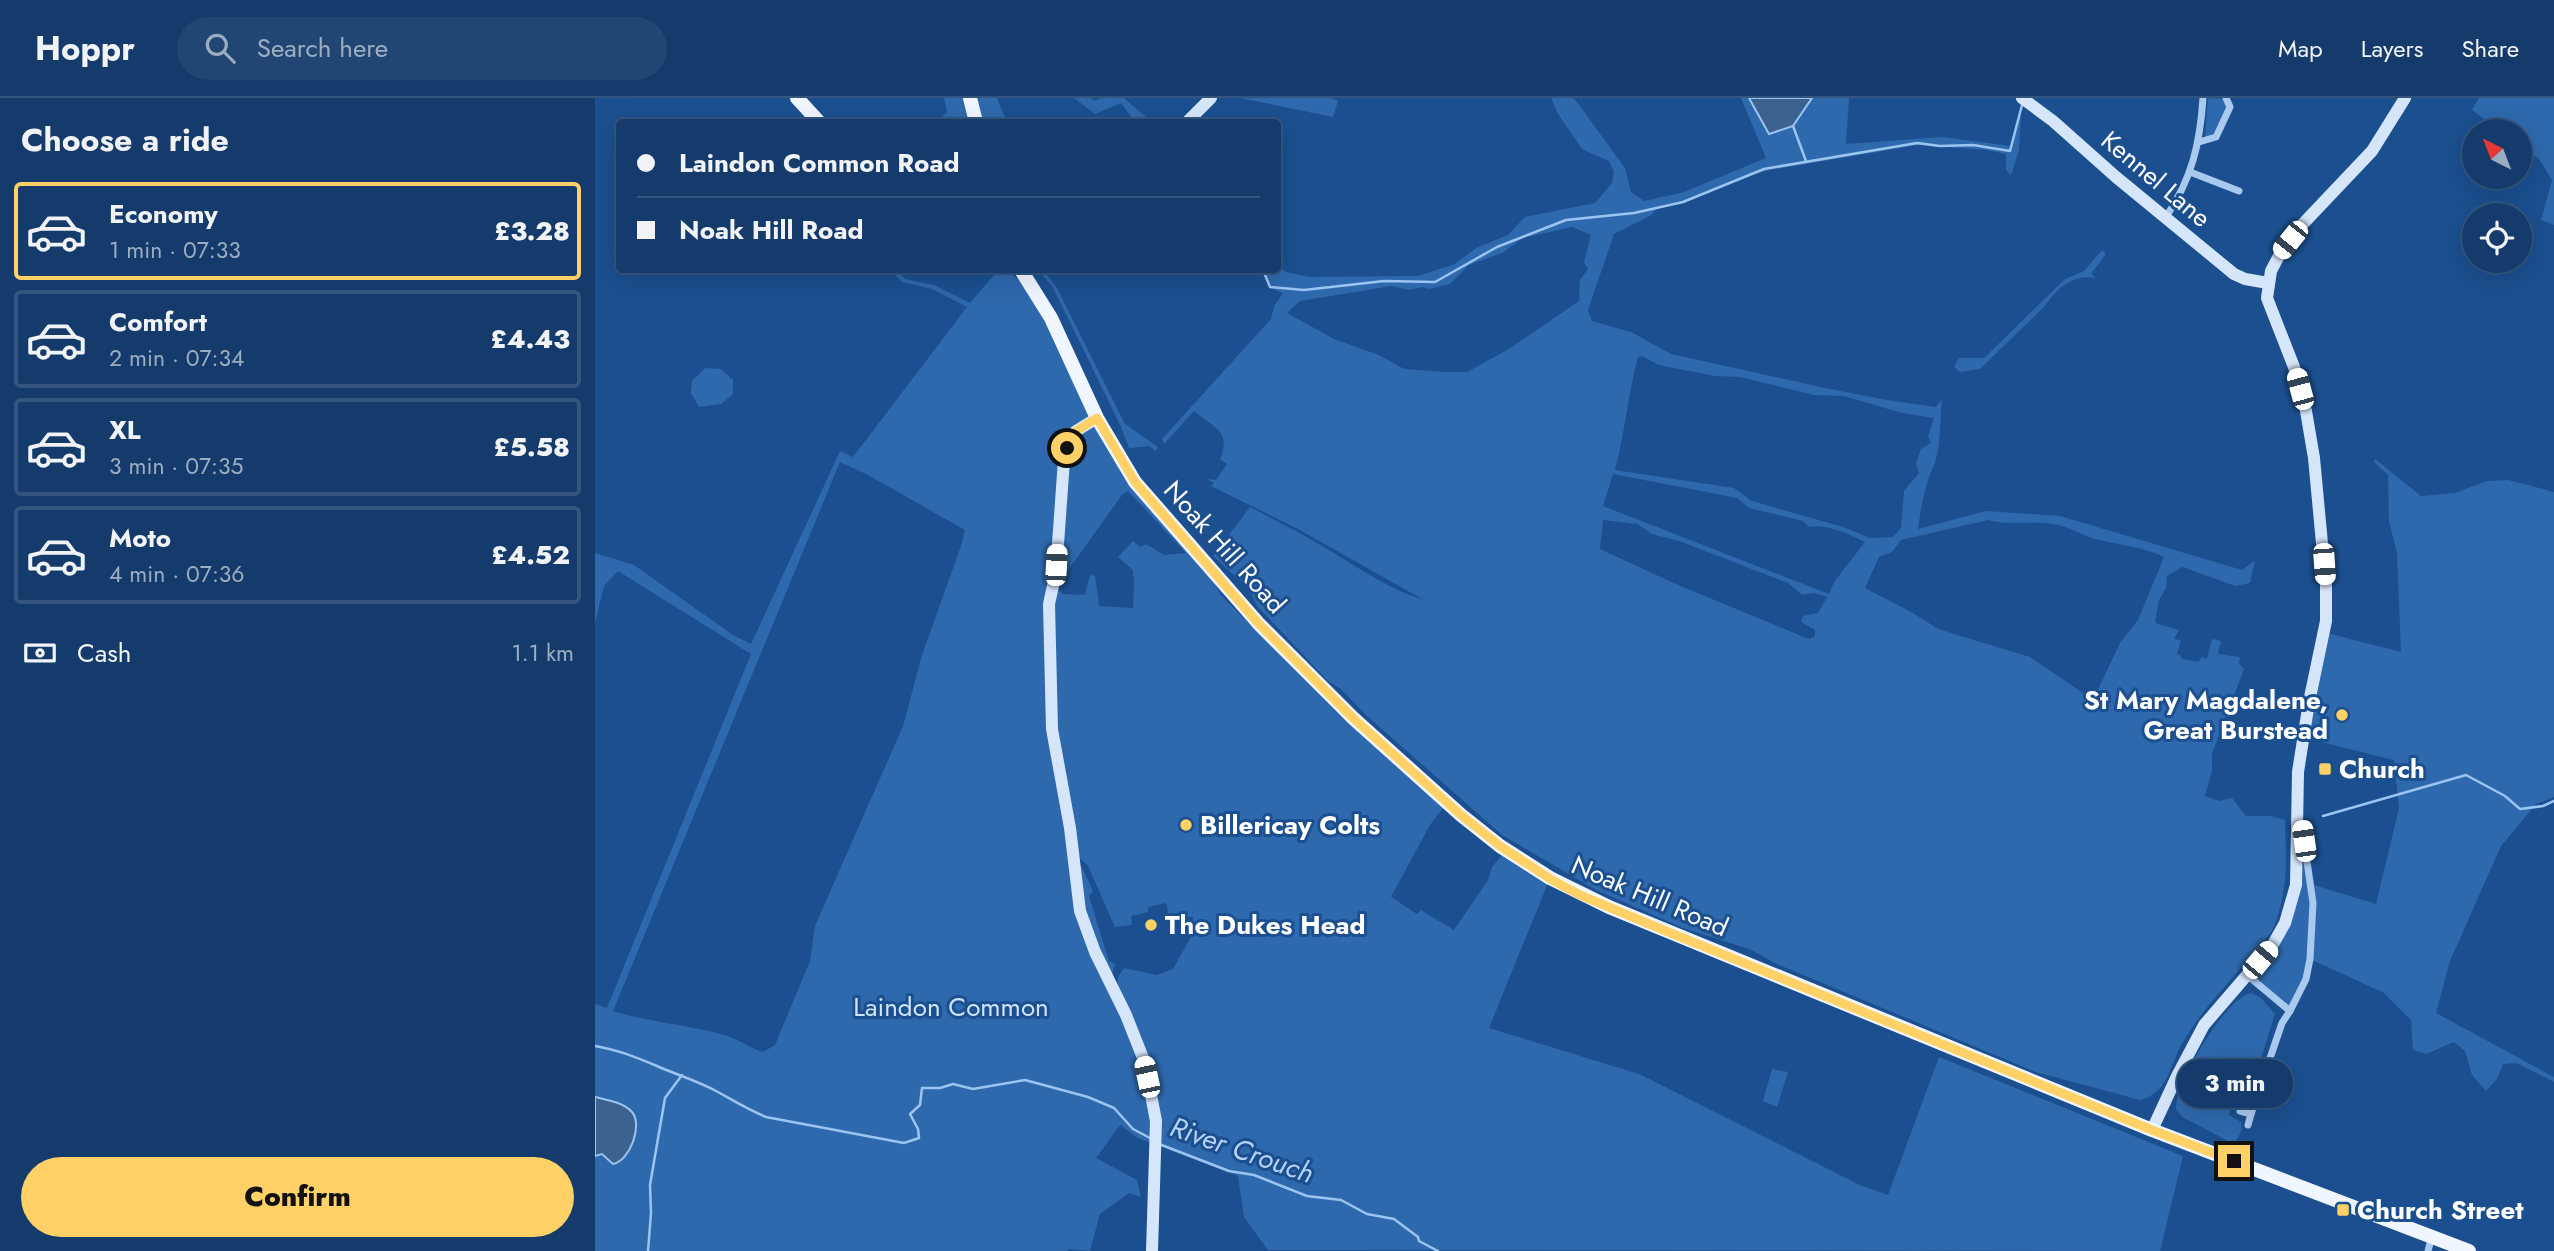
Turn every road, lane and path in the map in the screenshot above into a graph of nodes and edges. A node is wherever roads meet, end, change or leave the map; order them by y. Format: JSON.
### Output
{"nodes":[{"id":1,"x":797,"y":98,"type":"edge"},
{"id":2,"x":970,"y":98,"type":"edge"},
{"id":3,"x":1210,"y":98,"type":"edge"},
{"id":4,"x":2022,"y":98,"type":"edge"},
{"id":5,"x":2203,"y":98,"type":"edge"},
{"id":6,"x":2226,"y":98,"type":"edge"},
{"id":7,"x":2405,"y":98,"type":"edge"},
{"id":8,"x":816,"y":119,"type":"edge"},
{"id":9,"x":975,"y":119,"type":"edge"},
{"id":10,"x":1191,"y":119,"type":"edge"},
{"id":11,"x":2199,"y":142,"type":"junction"},
{"id":12,"x":2190,"y":172,"type":"junction"},
{"id":13,"x":2239,"y":191,"type":"dead end"},
{"id":14,"x":2166,"y":217,"type":"junction"},
{"id":15,"x":1017,"y":273,"type":"edge"},
{"id":16,"x":1023,"y":273,"type":"edge"},
{"id":17,"x":2268,"y":283,"type":"junction"},
{"id":18,"x":1033,"y":291,"type":"junction"},
{"id":19,"x":1097,"y":418,"type":"junction"},
{"id":20,"x":2297,"y":812,"type":"junction"},
{"id":21,"x":2248,"y":975,"type":"junction"},
{"id":22,"x":2290,"y":1011,"type":"junction"},
{"id":23,"x":2240,"y":1111,"type":"dead end"},
{"id":24,"x":2251,"y":1114,"type":"junction"},
{"id":25,"x":2248,"y":1125,"type":"dead end"},
{"id":26,"x":2152,"y":1130,"type":"junction"},
{"id":27,"x":2432,"y":1236,"type":"junction"},
{"id":28,"x":1152,"y":1251,"type":"edge"},
{"id":29,"x":2428,"y":1251,"type":"edge"},
{"id":30,"x":2469,"y":1251,"type":"edge"}],
"edges":[{"from":1,"to":8,"type":"main road"},
{"from":2,"to":9,"type":"main road"},
{"from":3,"to":10,"type":"street"},
{"from":4,"to":14,"type":"street","name":"Kennel Lane"},
{"from":5,"to":11,"type":"street"},
{"from":6,"to":11,"type":"street"},
{"from":7,"to":17,"type":"street"},
{"from":11,"to":12,"type":"street"},
{"from":12,"to":13,"type":"street"},
{"from":12,"to":14,"type":"street"},
{"from":14,"to":17,"type":"street","name":"Kennel Lane"},
{"from":15,"to":18,"type":"main road","name":"Noak Hill Road"},
{"from":16,"to":18,"type":"main road","name":"Noak Hill Road"},
{"from":17,"to":20,"type":"street"},
{"from":18,"to":19,"type":"main road","name":"Noak Hill Road"},
{"from":19,"to":26,"type":"main road","name":"Noak Hill Road"},
{"from":19,"to":28,"type":"street"},
{"from":20,"to":21,"type":"street"},
{"from":20,"to":22,"type":"street"},
{"from":21,"to":22,"type":"street"},
{"from":21,"to":26,"type":"street"},
{"from":22,"to":24,"type":"street"},
{"from":23,"to":24,"type":"street"},
{"from":24,"to":25,"type":"street"},
{"from":26,"to":27,"type":"main road","name":"Noak Hill Road"},
{"from":27,"to":29,"type":"street"},
{"from":27,"to":30,"type":"main road","name":"Noak Hill Road"}]}
